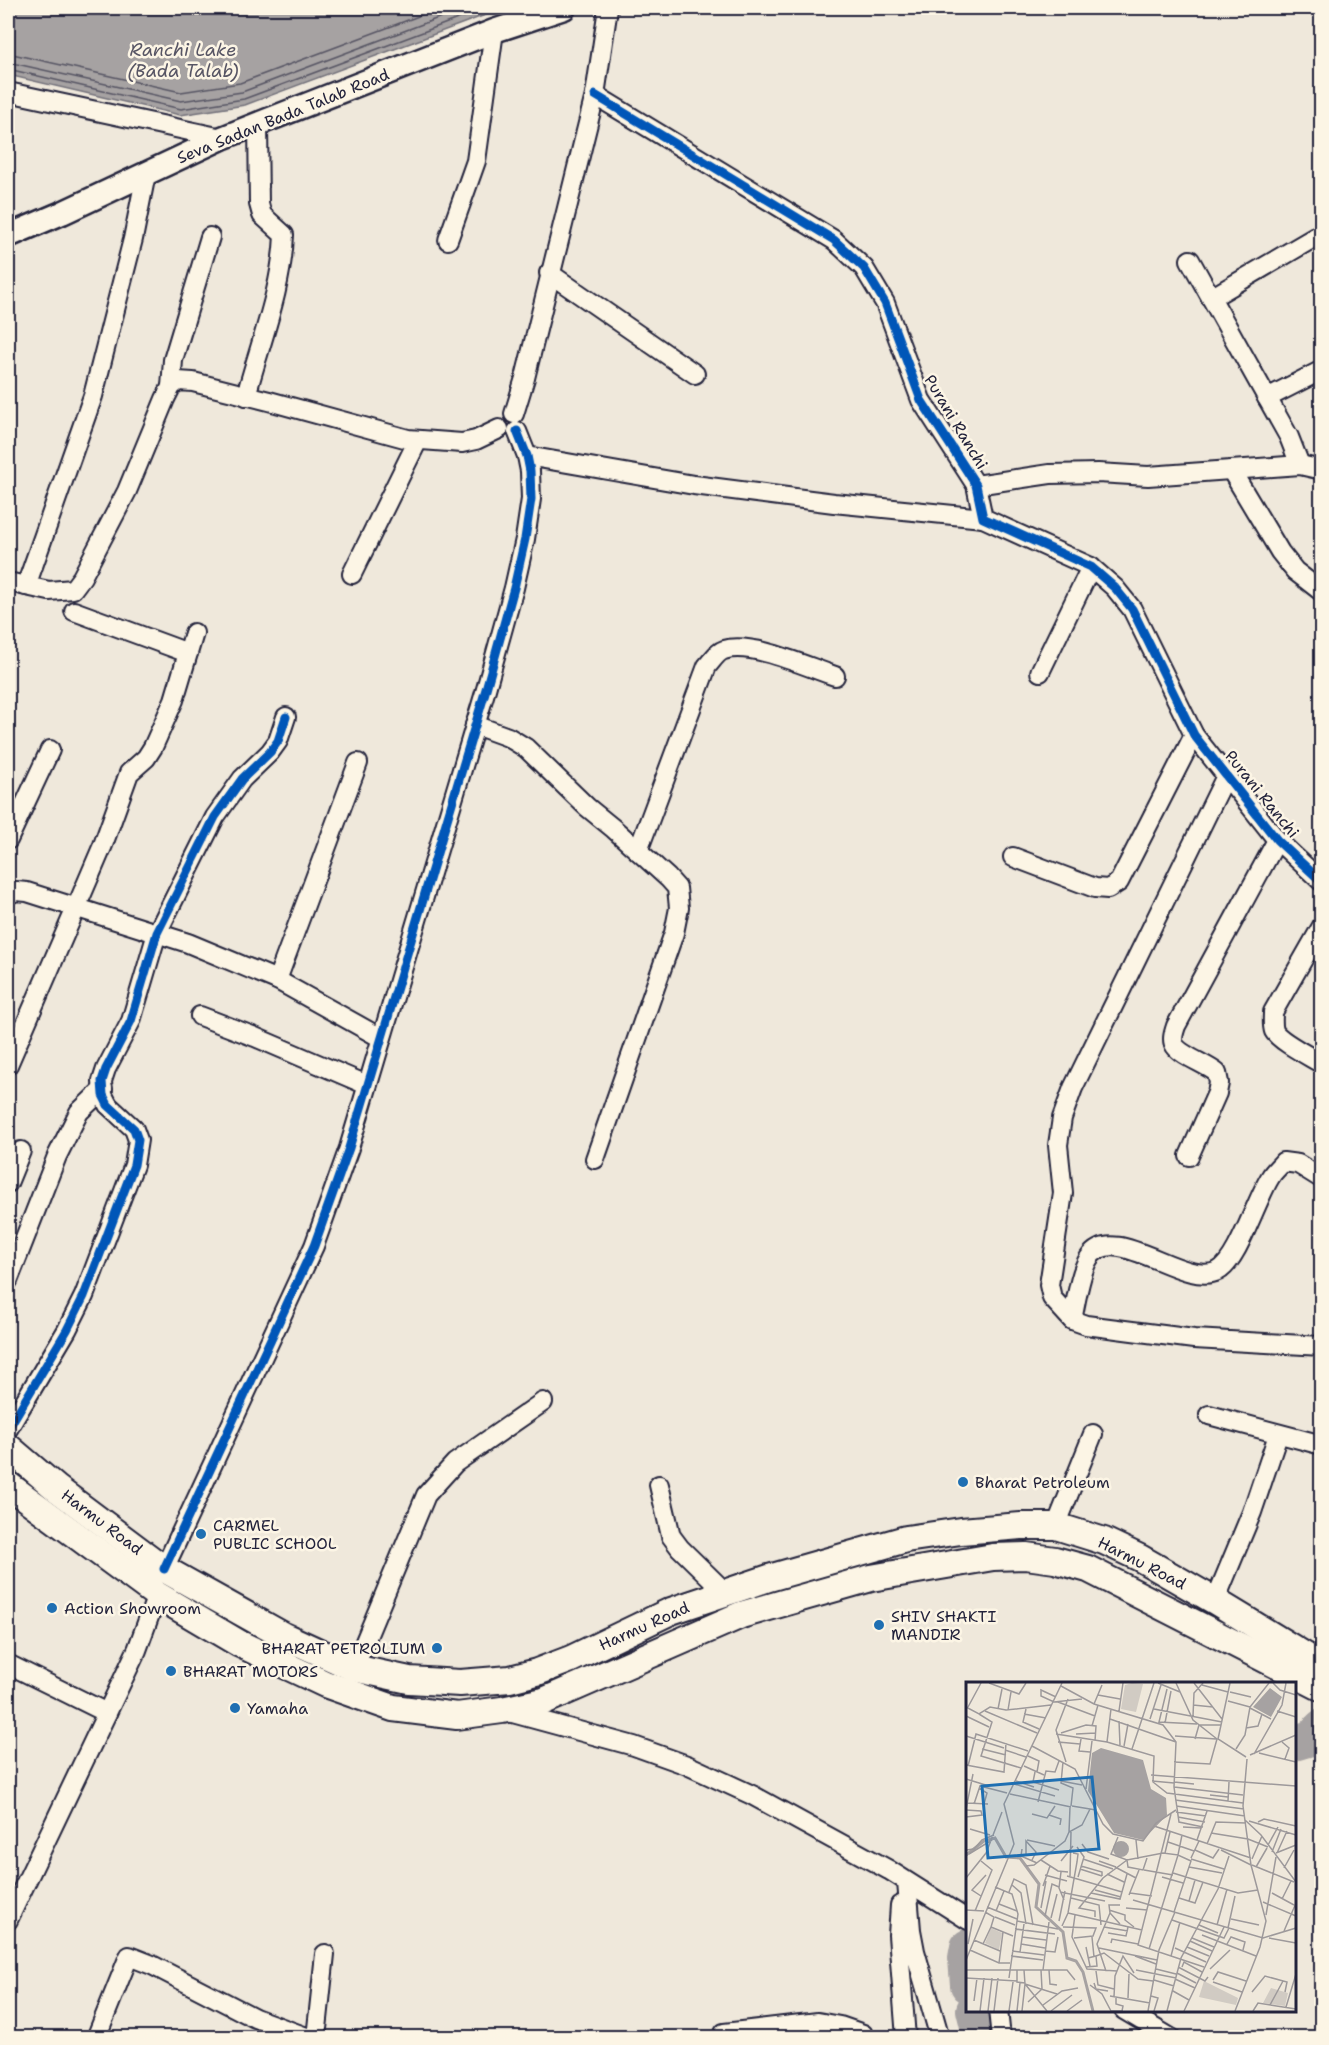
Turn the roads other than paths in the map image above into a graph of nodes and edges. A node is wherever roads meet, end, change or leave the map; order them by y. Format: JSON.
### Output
{"nodes":[{"id":1,"x":564,"y":8,"type":"edge"},
{"id":2,"x":608,"y":8,"type":"edge"},
{"id":3,"x":494,"y":31,"type":"junction"},
{"id":4,"x":8,"y":92,"type":"edge"},
{"id":5,"x":595,"y":95,"type":"junction"},
{"id":6,"x":258,"y":124,"type":"junction"},
{"id":7,"x":222,"y":138,"type":"junction"},
{"id":8,"x":146,"y":174,"type":"junction"},
{"id":9,"x":1322,"y":233,"type":"edge"},
{"id":10,"x":8,"y":236,"type":"edge"},
{"id":11,"x":210,"y":237,"type":"dead end"},
{"id":12,"x":448,"y":240,"type":"dead end"},
{"id":13,"x":1190,"y":260,"type":"dead end"},
{"id":14,"x":549,"y":273,"type":"junction"},
{"id":15,"x":1211,"y":298,"type":"junction"},
{"id":16,"x":1322,"y":370,"type":"edge"},
{"id":17,"x":695,"y":374,"type":"dead end"},
{"id":18,"x":171,"y":387,"type":"junction"},
{"id":19,"x":246,"y":396,"type":"junction"},
{"id":20,"x":1267,"y":398,"type":"junction"},
{"id":21,"x":510,"y":424,"type":"junction"},
{"id":22,"x":418,"y":440,"type":"junction"},
{"id":23,"x":527,"y":456,"type":"junction"},
{"id":24,"x":1300,"y":465,"type":"junction"},
{"id":25,"x":1231,"y":470,"type":"junction"},
{"id":26,"x":1322,"y":470,"type":"edge"},
{"id":27,"x":976,"y":485,"type":"junction"},
{"id":28,"x":983,"y":518,"type":"junction"},
{"id":29,"x":1091,"y":567,"type":"junction"},
{"id":30,"x":352,"y":574,"type":"dead end"},
{"id":31,"x":13,"y":585,"type":"edge"},
{"id":32,"x":1322,"y":592,"type":"edge"},
{"id":33,"x":74,"y":611,"type":"dead end"},
{"id":34,"x":194,"y":633,"type":"dead end"},
{"id":35,"x":188,"y":653,"type":"junction"},
{"id":36,"x":1040,"y":672,"type":"dead end"},
{"id":37,"x":835,"y":676,"type":"dead end"},
{"id":38,"x":286,"y":717,"type":"dead end"},
{"id":39,"x":475,"y":725,"type":"junction"},
{"id":40,"x":1194,"y":735,"type":"junction"},
{"id":41,"x":50,"y":750,"type":"dead end"},
{"id":42,"x":358,"y":763,"type":"dead end"},
{"id":43,"x":1226,"y":776,"type":"junction"},
{"id":44,"x":8,"y":840,"type":"edge"},
{"id":45,"x":1277,"y":840,"type":"junction"},
{"id":46,"x":638,"y":851,"type":"junction"},
{"id":47,"x":1013,"y":857,"type":"dead end"},
{"id":48,"x":1322,"y":882,"type":"edge"},
{"id":49,"x":8,"y":895,"type":"edge"},
{"id":50,"x":76,"y":908,"type":"junction"},
{"id":51,"x":1322,"y":926,"type":"edge"},
{"id":52,"x":157,"y":933,"type":"junction"},
{"id":53,"x":277,"y":980,"type":"junction"},
{"id":54,"x":200,"y":1016,"type":"dead end"},
{"id":55,"x":381,"y":1038,"type":"junction"},
{"id":56,"x":1322,"y":1064,"type":"edge"},
{"id":57,"x":8,"y":1065,"type":"edge"},
{"id":58,"x":368,"y":1085,"type":"junction"},
{"id":59,"x":103,"y":1089,"type":"junction"},
{"id":60,"x":21,"y":1151,"type":"dead end"},
{"id":61,"x":1189,"y":1156,"type":"dead end"},
{"id":62,"x":595,"y":1159,"type":"dead end"},
{"id":63,"x":1322,"y":1179,"type":"edge"},
{"id":64,"x":8,"y":1183,"type":"edge"},
{"id":65,"x":8,"y":1281,"type":"edge"},
{"id":66,"x":1072,"y":1320,"type":"junction"},
{"id":67,"x":1322,"y":1346,"type":"edge"},
{"id":68,"x":543,"y":1402,"type":"dead end"},
{"id":69,"x":1209,"y":1415,"type":"dead end"},
{"id":70,"x":8,"y":1429,"type":"edge"},
{"id":71,"x":1093,"y":1434,"type":"dead end"},
{"id":72,"x":1278,"y":1435,"type":"junction"},
{"id":73,"x":1322,"y":1445,"type":"edge"},
{"id":74,"x":8,"y":1447,"type":"edge"},
{"id":75,"x":8,"y":1485,"type":"edge"},
{"id":76,"x":659,"y":1485,"type":"dead end"},
{"id":77,"x":1056,"y":1526,"type":"junction"},
{"id":78,"x":164,"y":1569,"type":"junction"},
{"id":79,"x":725,"y":1592,"type":"junction"},
{"id":80,"x":157,"y":1595,"type":"junction"},
{"id":81,"x":1215,"y":1601,"type":"junction"},
{"id":82,"x":8,"y":1664,"type":"edge"},
{"id":83,"x":354,"y":1668,"type":"junction"},
{"id":84,"x":1313,"y":1673,"type":"edge"},
{"id":85,"x":475,"y":1682,"type":"junction"},
{"id":86,"x":502,"y":1710,"type":"junction"},
{"id":87,"x":107,"y":1713,"type":"junction"},
{"id":88,"x":472,"y":1714,"type":"junction"},
{"id":89,"x":912,"y":1888,"type":"junction"},
{"id":90,"x":9,"y":1912,"type":"edge"},
{"id":91,"x":966,"y":1919,"type":"edge"},
{"id":92,"x":325,"y":1954,"type":"dead end"},
{"id":93,"x":998,"y":2012,"type":"edge"},
{"id":94,"x":1127,"y":2012,"type":"edge"},
{"id":95,"x":724,"y":2033,"type":"dead end"},
{"id":96,"x":867,"y":2036,"type":"edge"},
{"id":97,"x":96,"y":2037,"type":"edge"},
{"id":98,"x":309,"y":2037,"type":"edge"},
{"id":99,"x":316,"y":2037,"type":"edge"},
{"id":100,"x":906,"y":2037,"type":"edge"},
{"id":101,"x":940,"y":2037,"type":"edge"},
{"id":102,"x":1001,"y":2037,"type":"edge"},
{"id":103,"x":1171,"y":2037,"type":"edge"}],
"edges":[{"from":1,"to":3,"type":"street","name":"Seva Sadan Bada Talab Road"},
{"from":2,"to":5,"type":"street"},
{"from":3,"to":6,"type":"street","name":"Seva Sadan Bada Talab Road"},
{"from":3,"to":12,"type":"street"},
{"from":4,"to":7,"type":"street"},
{"from":5,"to":14,"type":"street"},
{"from":5,"to":27,"type":"street","name":"Purani Ranchi"},
{"from":6,"to":7,"type":"street","name":"Seva Sadan Bada Talab Road"},
{"from":6,"to":19,"type":"street"},
{"from":7,"to":8,"type":"street","name":"Seva Sadan Bada Talab Road"},
{"from":8,"to":10,"type":"street","name":"Seva Sadan Bada Talab Road"},
{"from":8,"to":31,"type":"street"},
{"from":9,"to":15,"type":"street"},
{"from":11,"to":18,"type":"street"},
{"from":13,"to":15,"type":"street"},
{"from":14,"to":17,"type":"street"},
{"from":14,"to":21,"type":"street"},
{"from":15,"to":20,"type":"street"},
{"from":16,"to":20,"type":"street"},
{"from":18,"to":19,"type":"street"},
{"from":18,"to":31,"type":"street"},
{"from":19,"to":22,"type":"street"},
{"from":20,"to":24,"type":"street"},
{"from":21,"to":22,"type":"street"},
{"from":21,"to":23,"type":"street"},
{"from":22,"to":30,"type":"street"},
{"from":23,"to":28,"type":"street"},
{"from":23,"to":39,"type":"street"},
{"from":24,"to":25,"type":"street"},
{"from":24,"to":26,"type":"street"},
{"from":25,"to":27,"type":"street"},
{"from":25,"to":32,"type":"street"},
{"from":27,"to":28,"type":"street","name":"Purani Ranchi"},
{"from":28,"to":29,"type":"street","name":"Purani Ranchi"},
{"from":29,"to":36,"type":"street"},
{"from":29,"to":40,"type":"street","name":"Purani Ranchi"},
{"from":33,"to":35,"type":"street"},
{"from":34,"to":35,"type":"street"},
{"from":35,"to":50,"type":"street"},
{"from":37,"to":46,"type":"street"},
{"from":38,"to":52,"type":"street"},
{"from":39,"to":46,"type":"street"},
{"from":39,"to":55,"type":"street"},
{"from":40,"to":43,"type":"street","name":"Purani Ranchi"},
{"from":40,"to":47,"type":"street"},
{"from":41,"to":44,"type":"street"},
{"from":42,"to":53,"type":"street"},
{"from":43,"to":45,"type":"street","name":"Purani Ranchi"},
{"from":43,"to":66,"type":"street"},
{"from":45,"to":48,"type":"street","name":"Purani Ranchi"},
{"from":45,"to":61,"type":"street"},
{"from":46,"to":62,"type":"street"},
{"from":49,"to":50,"type":"street"},
{"from":50,"to":52,"type":"street"},
{"from":50,"to":57,"type":"street"},
{"from":51,"to":56,"type":"street"},
{"from":52,"to":53,"type":"street"},
{"from":52,"to":59,"type":"street"},
{"from":53,"to":55,"type":"street"},
{"from":54,"to":58,"type":"street"},
{"from":55,"to":58,"type":"street"},
{"from":58,"to":78,"type":"street"},
{"from":59,"to":65,"type":"street"},
{"from":59,"to":70,"type":"street"},
{"from":60,"to":64,"type":"street"},
{"from":63,"to":66,"type":"street"},
{"from":66,"to":67,"type":"street"},
{"from":68,"to":83,"type":"street"},
{"from":69,"to":72,"type":"street"},
{"from":71,"to":77,"type":"street"},
{"from":72,"to":73,"type":"street"},
{"from":72,"to":81,"type":"street"},
{"from":74,"to":78,"type":"main road","name":"Harmu Road"},
{"from":75,"to":80,"type":"main road","name":"Harmu Road"},
{"from":76,"to":79,"type":"street"},
{"from":77,"to":79,"type":"main road","name":"Harmu Road"},
{"from":77,"to":81,"type":"main road","name":"Harmu Road"},
{"from":78,"to":83,"type":"main road","name":"Harmu Road"},
{"from":79,"to":85,"type":"main road","name":"Harmu Road"},
{"from":80,"to":87,"type":"street"},
{"from":80,"to":88,"type":"main road","name":"Harmu Road"},
{"from":81,"to":84,"type":"main road","name":"Harmu Road"},
{"from":82,"to":87,"type":"street"},
{"from":83,"to":85,"type":"main road","name":"Harmu Road"},
{"from":84,"to":86,"type":"main road","name":"Harmu Road"},
{"from":85,"to":88,"type":"main road"},
{"from":86,"to":88,"type":"main road","name":"Harmu Road"},
{"from":86,"to":89,"type":"street"},
{"from":87,"to":90,"type":"street"},
{"from":89,"to":91,"type":"street"},
{"from":89,"to":100,"type":"street"},
{"from":89,"to":101,"type":"street"},
{"from":92,"to":99,"type":"street"},
{"from":93,"to":102,"type":"street"},
{"from":94,"to":103,"type":"street"},
{"from":95,"to":96,"type":"street"},
{"from":97,"to":98,"type":"street"}]}
